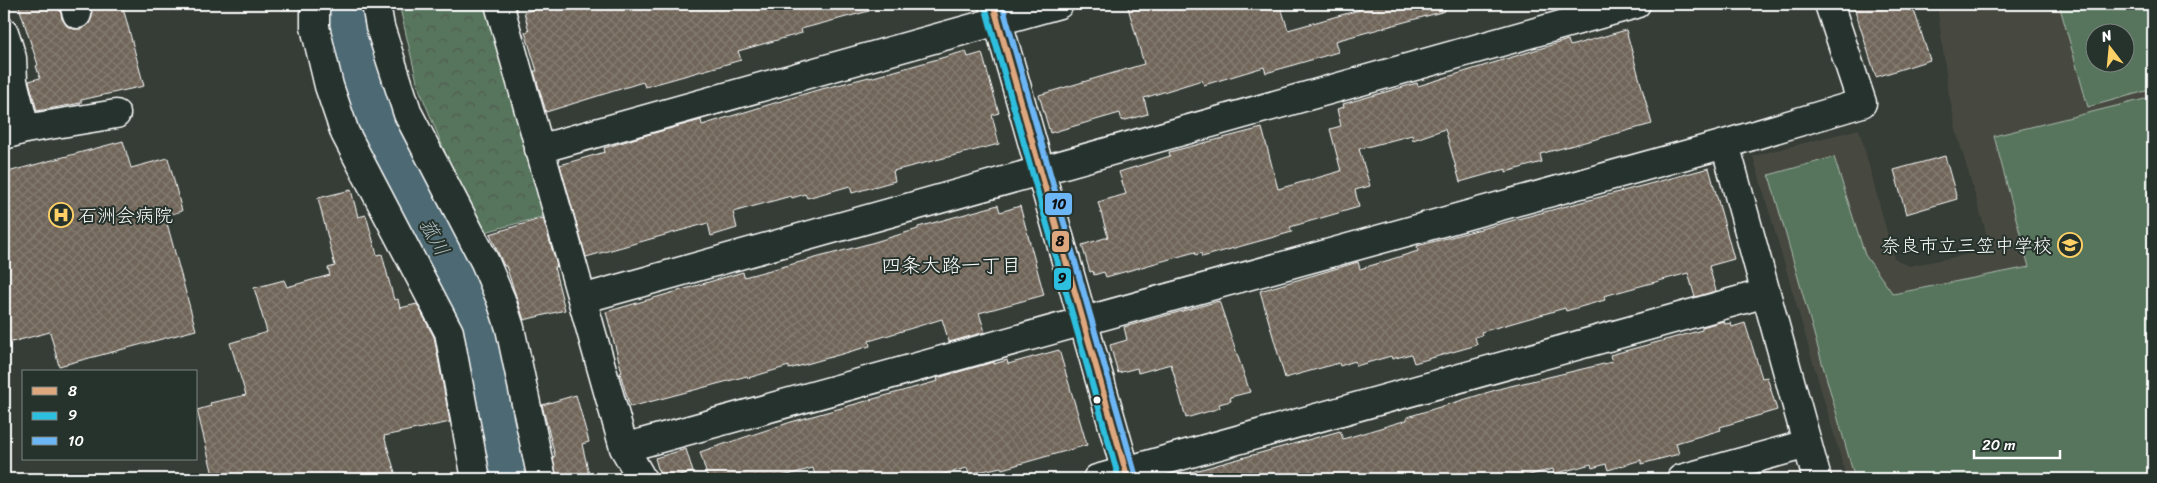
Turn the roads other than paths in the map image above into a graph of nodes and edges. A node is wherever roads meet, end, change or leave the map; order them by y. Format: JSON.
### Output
{"nodes":[{"id":1,"x":315,"y":4,"type":"edge"},
{"id":2,"x":376,"y":4,"type":"edge"},
{"id":3,"x":500,"y":4,"type":"edge"},
{"id":4,"x":1059,"y":4,"type":"edge"},
{"id":5,"x":1636,"y":4,"type":"edge"},
{"id":6,"x":1829,"y":4,"type":"edge"},
{"id":7,"x":996,"y":12,"type":"edge"},
{"id":8,"x":4,"y":32,"type":"edge"},
{"id":9,"x":116,"y":114,"type":"dead end"},
{"id":10,"x":14,"y":132,"type":"edge"},
{"id":11,"x":1725,"y":144,"type":"junction"},
{"id":12,"x":540,"y":149,"type":"junction"},
{"id":13,"x":1040,"y":171,"type":"junction"},
{"id":14,"x":1766,"y":293,"type":"junction"},
{"id":15,"x":582,"y":299,"type":"junction"},
{"id":16,"x":1083,"y":321,"type":"junction"},
{"id":17,"x":1807,"y":444,"type":"junction"},
{"id":18,"x":624,"y":448,"type":"junction"},
{"id":19,"x":1127,"y":475,"type":"edge"},
{"id":20,"x":476,"y":479,"type":"edge"},
{"id":21,"x":542,"y":479,"type":"edge"},
{"id":22,"x":642,"y":479,"type":"edge"},
{"id":23,"x":1097,"y":479,"type":"edge"},
{"id":24,"x":1681,"y":479,"type":"edge"},
{"id":25,"x":1817,"y":479,"type":"edge"}],
"edges":[{"from":1,"to":20,"type":"street"},
{"from":2,"to":21,"type":"street"},
{"from":3,"to":12,"type":"street"},
{"from":4,"to":7,"type":"street"},
{"from":5,"to":13,"type":"street"},
{"from":6,"to":11,"type":"street"},
{"from":7,"to":12,"type":"street"},
{"from":7,"to":13,"type":"street"},
{"from":8,"to":10,"type":"street"},
{"from":9,"to":10,"type":"street"},
{"from":11,"to":14,"type":"street"},
{"from":11,"to":16,"type":"street"},
{"from":12,"to":15,"type":"street"},
{"from":13,"to":15,"type":"street"},
{"from":13,"to":16,"type":"street"},
{"from":14,"to":17,"type":"street"},
{"from":14,"to":19,"type":"street"},
{"from":15,"to":18,"type":"street"},
{"from":16,"to":18,"type":"street"},
{"from":16,"to":19,"type":"street"},
{"from":17,"to":24,"type":"street"},
{"from":17,"to":25,"type":"street"},
{"from":18,"to":22,"type":"street"},
{"from":19,"to":23,"type":"street"}]}
